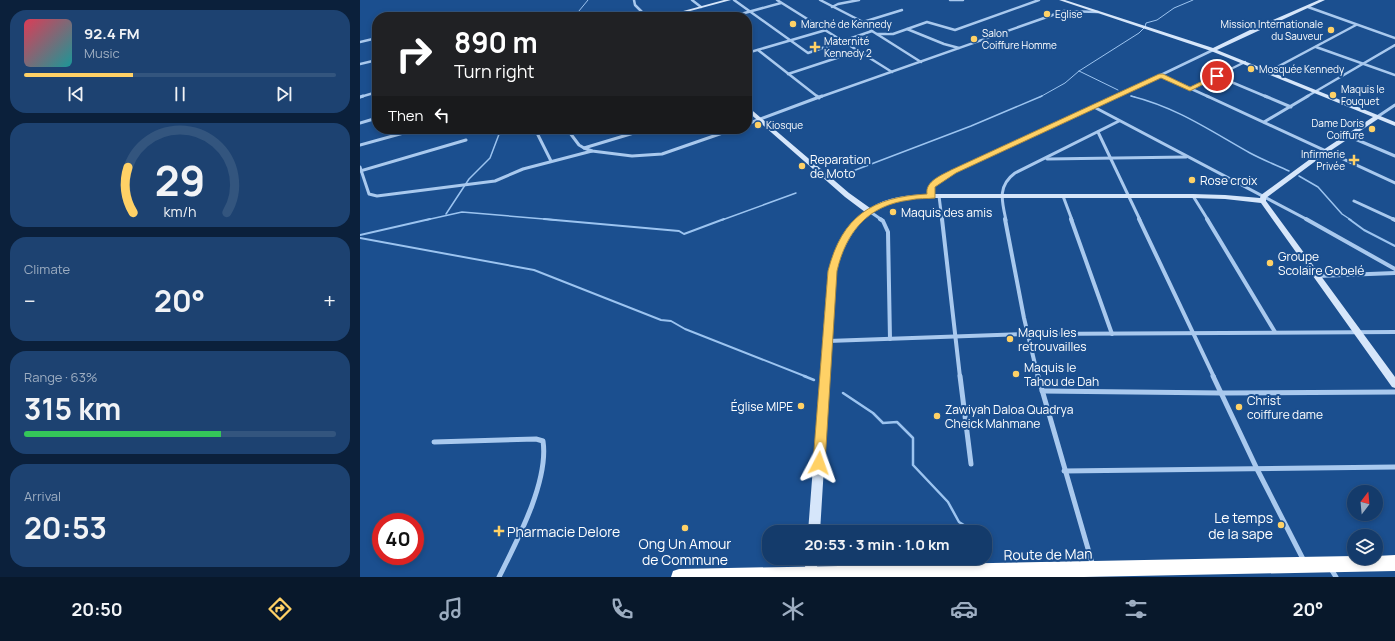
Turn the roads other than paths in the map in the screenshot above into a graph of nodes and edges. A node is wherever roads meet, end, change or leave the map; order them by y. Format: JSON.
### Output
{"nodes":[{"id":1,"x":634,"y":0,"type":"edge"},
{"id":2,"x":692,"y":0,"type":"edge"},
{"id":3,"x":729,"y":0,"type":"edge"},
{"id":4,"x":734,"y":0,"type":"edge"},
{"id":5,"x":777,"y":0,"type":"edge"},
{"id":6,"x":820,"y":0,"type":"edge"},
{"id":7,"x":859,"y":0,"type":"edge"},
{"id":8,"x":950,"y":0,"type":"edge"},
{"id":9,"x":963,"y":0,"type":"edge"},
{"id":10,"x":1039,"y":0,"type":"edge"},
{"id":11,"x":1061,"y":0,"type":"edge"},
{"id":12,"x":1323,"y":0,"type":"edge"},
{"id":13,"x":781,"y":3,"type":"junction"},
{"id":14,"x":701,"y":7,"type":"junction"},
{"id":15,"x":832,"y":7,"type":"junction"},
{"id":16,"x":1308,"y":7,"type":"junction"},
{"id":17,"x":902,"y":10,"type":"dead end"},
{"id":18,"x":642,"y":12,"type":"edge"},
{"id":19,"x":682,"y":12,"type":"edge"},
{"id":20,"x":750,"y":12,"type":"joint"},
{"id":21,"x":1098,"y":12,"type":"junction"},
{"id":22,"x":752,"y":13,"type":"edge"},
{"id":23,"x":864,"y":22,"type":"junction"},
{"id":24,"x":1356,"y":25,"type":"junction"},
{"id":25,"x":907,"y":29,"type":"junction"},
{"id":26,"x":826,"y":30,"type":"junction"},
{"id":27,"x":872,"y":31,"type":"junction"},
{"id":28,"x":877,"y":34,"type":"junction"},
{"id":29,"x":1395,"y":38,"type":"edge"},
{"id":30,"x":372,"y":39,"type":"edge"},
{"id":31,"x":792,"y":40,"type":"junction"},
{"id":32,"x":360,"y":42,"type":"edge"},
{"id":33,"x":843,"y":42,"type":"junction"},
{"id":34,"x":1395,"y":45,"type":"edge"},
{"id":35,"x":1316,"y":47,"type":"junction"},
{"id":36,"x":959,"y":48,"type":"junction"},
{"id":37,"x":758,"y":50,"type":"junction"},
{"id":38,"x":1213,"y":50,"type":"junction"},
{"id":39,"x":858,"y":51,"type":"junction"},
{"id":40,"x":752,"y":52,"type":"edge"},
{"id":41,"x":372,"y":61,"type":"edge"},
{"id":42,"x":921,"y":62,"type":"junction"},
{"id":43,"x":1245,"y":62,"type":"junction"},
{"id":44,"x":360,"y":64,"type":"edge"},
{"id":45,"x":1363,"y":64,"type":"junction"},
{"id":46,"x":892,"y":72,"type":"junction"},
{"id":47,"x":1268,"y":72,"type":"junction"},
{"id":48,"x":788,"y":74,"type":"junction"},
{"id":49,"x":1161,"y":75,"type":"junction"},
{"id":50,"x":1395,"y":75,"type":"edge"},
{"id":51,"x":1217,"y":76,"type":"junction"},
{"id":52,"x":1190,"y":89,"type":"junction"},
{"id":53,"x":1316,"y":92,"type":"junction"},
{"id":54,"x":372,"y":93,"type":"edge"},
{"id":55,"x":360,"y":97,"type":"edge"},
{"id":56,"x":819,"y":98,"type":"junction"},
{"id":57,"x":1395,"y":105,"type":"edge"},
{"id":58,"x":1094,"y":107,"type":"junction"},
{"id":59,"x":1291,"y":107,"type":"junction"},
{"id":60,"x":752,"y":113,"type":"edge"},
{"id":61,"x":1378,"y":117,"type":"junction"},
{"id":62,"x":372,"y":119,"type":"edge"},
{"id":63,"x":760,"y":120,"type":"junction"},
{"id":64,"x":1119,"y":121,"type":"junction"},
{"id":65,"x":752,"y":122,"type":"edge"},
{"id":66,"x":1264,"y":122,"type":"junction"},
{"id":67,"x":360,"y":123,"type":"edge"},
{"id":68,"x":1395,"y":124,"type":"edge"},
{"id":69,"x":1098,"y":132,"type":"junction"},
{"id":70,"x":400,"y":134,"type":"edge"},
{"id":71,"x":537,"y":134,"type":"edge"},
{"id":72,"x":571,"y":134,"type":"edge"},
{"id":73,"x":630,"y":134,"type":"edge"},
{"id":74,"x":720,"y":134,"type":"edge"},
{"id":75,"x":1348,"y":136,"type":"junction"},
{"id":76,"x":466,"y":140,"type":"dead end"},
{"id":77,"x":360,"y":145,"type":"edge"},
{"id":78,"x":584,"y":148,"type":"junction"},
{"id":79,"x":592,"y":151,"type":"junction"},
{"id":80,"x":1326,"y":151,"type":"junction"},
{"id":81,"x":1395,"y":156,"type":"edge"},
{"id":82,"x":1188,"y":157,"type":"junction"},
{"id":83,"x":1111,"y":158,"type":"junction"},
{"id":84,"x":1045,"y":159,"type":"junction"},
{"id":85,"x":550,"y":161,"type":"junction"},
{"id":86,"x":360,"y":170,"type":"edge"},
{"id":87,"x":1394,"y":182,"type":"edge"},
{"id":88,"x":935,"y":196,"type":"junction"},
{"id":89,"x":1001,"y":196,"type":"junction"},
{"id":90,"x":1063,"y":196,"type":"junction"},
{"id":91,"x":1128,"y":196,"type":"junction"},
{"id":92,"x":1193,"y":196,"type":"junction"},
{"id":93,"x":1263,"y":199,"type":"junction"},
{"id":94,"x":1354,"y":200,"type":"dead end"},
{"id":95,"x":869,"y":211,"type":"junction"},
{"id":96,"x":1395,"y":220,"type":"edge"},
{"id":97,"x":1395,"y":269,"type":"edge"},
{"id":98,"x":1395,"y":273,"type":"edge"},
{"id":99,"x":1318,"y":276,"type":"junction"},
{"id":100,"x":1275,"y":332,"type":"junction"},
{"id":101,"x":1358,"y":332,"type":"junction"},
{"id":102,"x":1395,"y":332,"type":"edge"},
{"id":103,"x":1193,"y":333,"type":"junction"},
{"id":104,"x":1028,"y":334,"type":"junction"},
{"id":105,"x":1112,"y":334,"type":"junction"},
{"id":106,"x":955,"y":336,"type":"junction"},
{"id":107,"x":890,"y":339,"type":"junction"},
{"id":108,"x":828,"y":341,"type":"junction"},
{"id":109,"x":1395,"y":384,"type":"edge"},
{"id":110,"x":1042,"y":391,"type":"junction"},
{"id":111,"x":1395,"y":392,"type":"edge"},
{"id":112,"x":1222,"y":393,"type":"junction"},
{"id":113,"x":434,"y":442,"type":"dead end"},
{"id":114,"x":971,"y":464,"type":"dead end"},
{"id":115,"x":1395,"y":467,"type":"edge"},
{"id":116,"x":1258,"y":469,"type":"junction"},
{"id":117,"x":1064,"y":471,"type":"junction"},
{"id":118,"x":815,"y":525,"type":"edge"},
{"id":119,"x":1395,"y":563,"type":"edge"},
{"id":120,"x":811,"y":565,"type":"edge"},
{"id":121,"x":1306,"y":565,"type":"junction"},
{"id":122,"x":1094,"y":570,"type":"junction"},
{"id":123,"x":1333,"y":571,"type":"edge"},
{"id":124,"x":987,"y":574,"type":"edge"},
{"id":125,"x":810,"y":576,"type":"edge"},
{"id":126,"x":499,"y":577,"type":"edge"},
{"id":127,"x":678,"y":577,"type":"edge"}],
"edges":[{"from":1,"to":18,"type":"street"},
{"from":2,"to":14,"type":"street"},
{"from":3,"to":14,"type":"street"},
{"from":4,"to":20,"type":"street"},
{"from":5,"to":13,"type":"street"},
{"from":6,"to":15,"type":"street"},
{"from":7,"to":15,"type":"street"},
{"from":8,"to":9,"type":"street"},
{"from":10,"to":25,"type":"street"},
{"from":11,"to":21,"type":"street"},
{"from":12,"to":16,"type":"street"},
{"from":13,"to":20,"type":"street"},
{"from":13,"to":26,"type":"street"},
{"from":14,"to":19,"type":"street"},
{"from":15,"to":23,"type":"street"},
{"from":16,"to":24,"type":"street"},
{"from":16,"to":38,"type":"street"},
{"from":17,"to":23,"type":"street"},
{"from":21,"to":36,"type":"street"},
{"from":21,"to":38,"type":"street"},
{"from":22,"to":31,"type":"street"},
{"from":23,"to":27,"type":"street"},
{"from":24,"to":29,"type":"street"},
{"from":24,"to":35,"type":"street"},
{"from":25,"to":28,"type":"street"},
{"from":25,"to":36,"type":"street"},
{"from":26,"to":31,"type":"street"},
{"from":26,"to":33,"type":"street"},
{"from":27,"to":28,"type":"street"},
{"from":27,"to":33,"type":"street"},
{"from":28,"to":42,"type":"street"},
{"from":30,"to":32,"type":"street"},
{"from":31,"to":33,"type":"street"},
{"from":31,"to":37,"type":"street"},
{"from":33,"to":39,"type":"street"},
{"from":34,"to":45,"type":"street"},
{"from":35,"to":45,"type":"street"},
{"from":35,"to":47,"type":"street"},
{"from":36,"to":42,"type":"street"},
{"from":37,"to":40,"type":"street"},
{"from":37,"to":48,"type":"street"},
{"from":38,"to":43,"type":"street"},
{"from":38,"to":49,"type":"street"},
{"from":39,"to":46,"type":"street"},
{"from":39,"to":48,"type":"street"},
{"from":41,"to":44,"type":"street"},
{"from":42,"to":46,"type":"street"},
{"from":43,"to":47,"type":"street"},
{"from":43,"to":51,"type":"street"},
{"from":45,"to":50,"type":"street"},
{"from":45,"to":53,"type":"street"},
{"from":46,"to":56,"type":"street"},
{"from":47,"to":53,"type":"street"},
{"from":48,"to":56,"type":"street"},
{"from":49,"to":52,"type":"street"},
{"from":49,"to":58,"type":"street"},
{"from":51,"to":52,"type":"street"},
{"from":51,"to":59,"type":"street"},
{"from":52,"to":66,"type":"street"},
{"from":53,"to":59,"type":"street"},
{"from":53,"to":61,"type":"street"},
{"from":54,"to":55,"type":"street"},
{"from":56,"to":63,"type":"street"},
{"from":57,"to":61,"type":"street"},
{"from":58,"to":64,"type":"street"},
{"from":58,"to":88,"type":"street"},
{"from":59,"to":66,"type":"street"},
{"from":60,"to":63,"type":"street"},
{"from":61,"to":68,"type":"street"},
{"from":61,"to":75,"type":"street"},
{"from":62,"to":67,"type":"street"},
{"from":63,"to":65,"type":"street"},
{"from":63,"to":95,"type":"street"},
{"from":64,"to":69,"type":"street"},
{"from":64,"to":82,"type":"street"},
{"from":66,"to":80,"type":"street"},
{"from":69,"to":83,"type":"street"},
{"from":69,"to":84,"type":"street"},
{"from":70,"to":77,"type":"street"},
{"from":71,"to":85,"type":"street"},
{"from":72,"to":78,"type":"street"},
{"from":73,"to":78,"type":"street"},
{"from":74,"to":79,"type":"street"},
{"from":75,"to":80,"type":"street"},
{"from":75,"to":81,"type":"street"},
{"from":76,"to":86,"type":"street"},
{"from":78,"to":79,"type":"street"},
{"from":79,"to":85,"type":"street"},
{"from":80,"to":87,"type":"street"},
{"from":80,"to":93,"type":"street"},
{"from":82,"to":83,"type":"street"},
{"from":82,"to":93,"type":"street"},
{"from":83,"to":84,"type":"street"},
{"from":83,"to":91,"type":"street"},
{"from":84,"to":89,"type":"street"},
{"from":85,"to":86,"type":"street"},
{"from":88,"to":89,"type":"street"},
{"from":88,"to":95,"type":"street"},
{"from":88,"to":106,"type":"street"},
{"from":89,"to":90,"type":"street"},
{"from":89,"to":104,"type":"street"},
{"from":90,"to":91,"type":"street"},
{"from":90,"to":105,"type":"street"},
{"from":91,"to":92,"type":"street"},
{"from":91,"to":103,"type":"street"},
{"from":92,"to":93,"type":"street"},
{"from":92,"to":100,"type":"street"},
{"from":93,"to":97,"type":"street"},
{"from":93,"to":99,"type":"street"},
{"from":94,"to":96,"type":"street"},
{"from":95,"to":107,"type":"street"},
{"from":95,"to":108,"type":"street"},
{"from":98,"to":99,"type":"street"},
{"from":99,"to":101,"type":"street"},
{"from":100,"to":101,"type":"street"},
{"from":100,"to":103,"type":"street"},
{"from":101,"to":102,"type":"street"},
{"from":101,"to":109,"type":"street"},
{"from":103,"to":105,"type":"street"},
{"from":103,"to":112,"type":"street"},
{"from":104,"to":105,"type":"street"},
{"from":104,"to":106,"type":"street"},
{"from":104,"to":110,"type":"street"},
{"from":106,"to":107,"type":"street"},
{"from":106,"to":114,"type":"street"},
{"from":107,"to":108,"type":"street"},
{"from":108,"to":118,"type":"street"},
{"from":110,"to":112,"type":"street"},
{"from":110,"to":117,"type":"street"},
{"from":111,"to":112,"type":"street"},
{"from":112,"to":116,"type":"street"},
{"from":113,"to":126,"type":"street"},
{"from":115,"to":116,"type":"street"},
{"from":116,"to":117,"type":"street"},
{"from":116,"to":121,"type":"street"},
{"from":117,"to":122,"type":"street"},
{"from":119,"to":123,"type":"highway","name":"Route de Man"},
{"from":120,"to":125,"type":"street"},
{"from":121,"to":122,"type":"highway","name":"Route de Man"},
{"from":121,"to":123,"type":"highway","name":"Route de Man"},
{"from":122,"to":124,"type":"highway","name":"Route de Man"},
{"from":124,"to":125,"type":"highway","name":"Route de Man"},
{"from":125,"to":127,"type":"highway","name":"Route de Man"}]}
